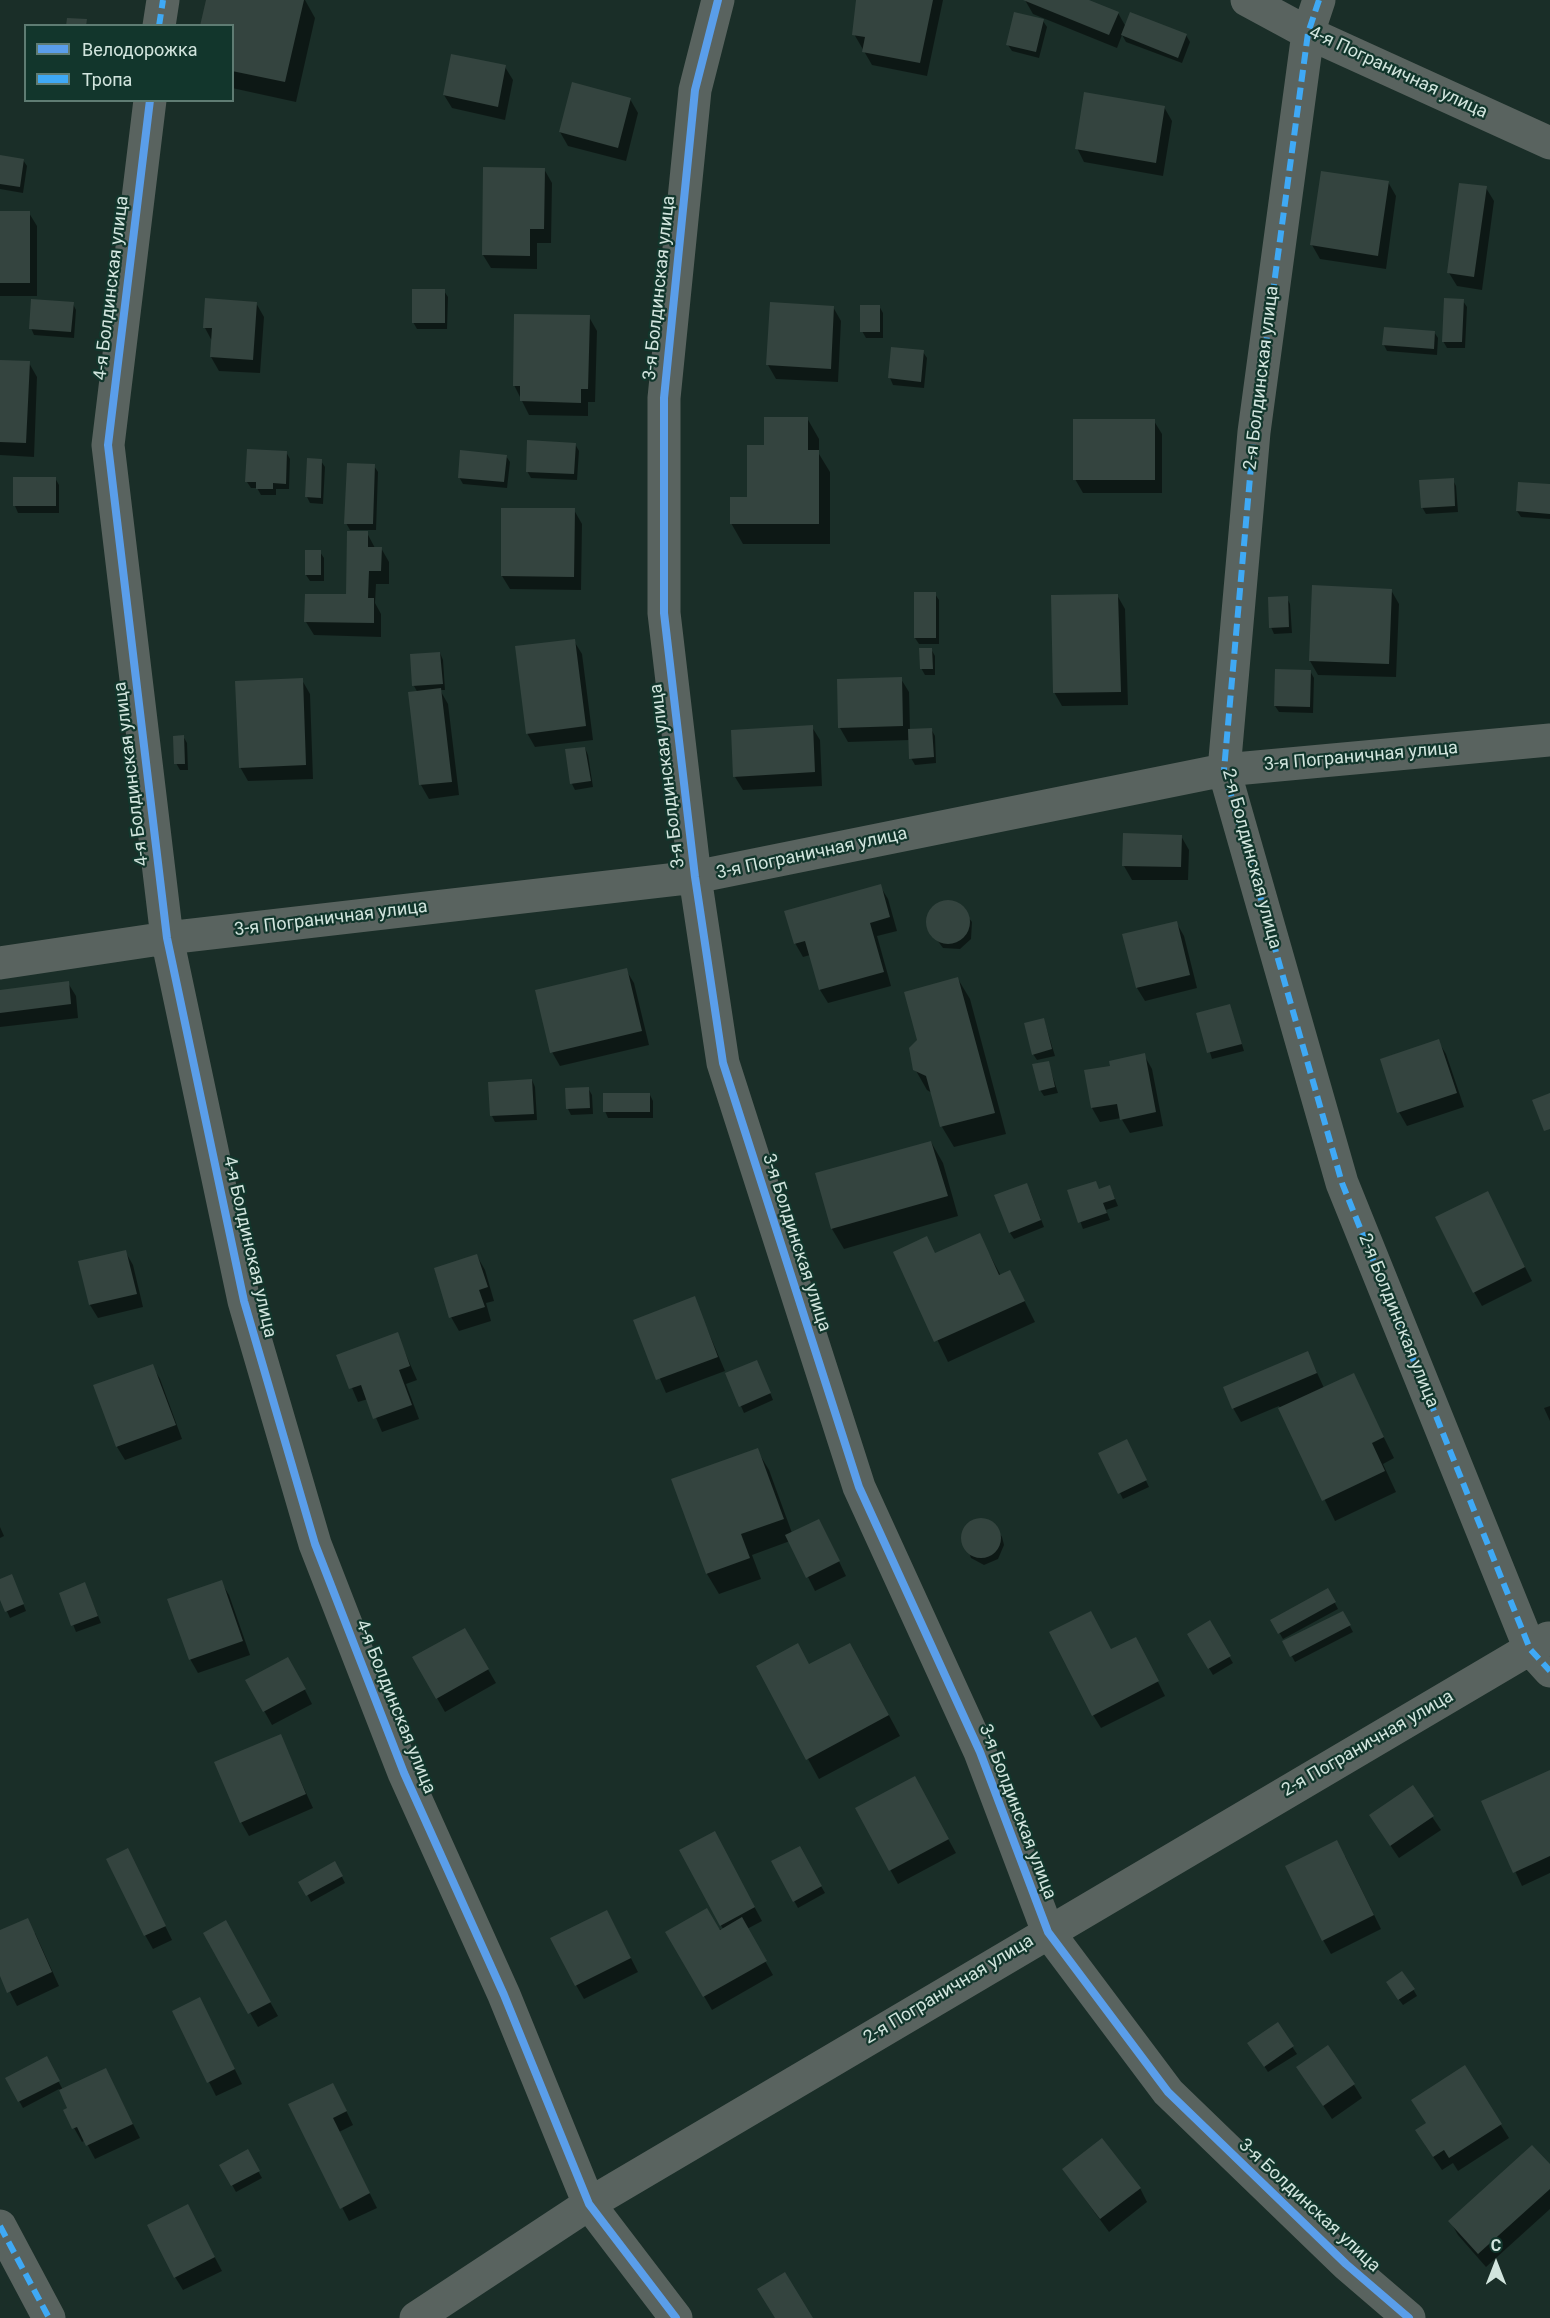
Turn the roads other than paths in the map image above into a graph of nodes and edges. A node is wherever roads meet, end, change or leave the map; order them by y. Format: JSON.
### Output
{"nodes":[{"id":1,"x":163,"y":0,"type":"edge"},
{"id":2,"x":718,"y":0,"type":"edge"},
{"id":3,"x":1247,"y":0,"type":"edge"},
{"id":4,"x":1319,"y":0,"type":"edge"},
{"id":5,"x":159,"y":24,"type":"edge"},
{"id":6,"x":1308,"y":33,"type":"junction"},
{"id":7,"x":150,"y":102,"type":"edge"},
{"id":8,"x":1550,"y":143,"type":"edge"},
{"id":9,"x":1550,"y":740,"type":"edge"},
{"id":10,"x":1224,"y":770,"type":"junction"},
{"id":11,"x":695,"y":877,"type":"junction"},
{"id":12,"x":167,"y":938,"type":"junction"},
{"id":13,"x":0,"y":963,"type":"edge"},
{"id":14,"x":1543,"y":1652,"type":"edge"},
{"id":15,"x":1048,"y":1932,"type":"junction"},
{"id":16,"x":589,"y":2204,"type":"junction"},
{"id":17,"x":0,"y":2226,"type":"edge"},
{"id":18,"x":49,"y":2318,"type":"edge"},
{"id":19,"x":416,"y":2318,"type":"edge"},
{"id":20,"x":676,"y":2318,"type":"edge"},
{"id":21,"x":1409,"y":2318,"type":"edge"}],
"edges":[{"from":1,"to":5,"type":"street"},
{"from":2,"to":11,"type":"street","name":"3-я Болдинская улица"},
{"from":3,"to":6,"type":"street","name":"4-я Пограничная улица"},
{"from":4,"to":6,"type":"street","name":"2-я Болдинская улица"},
{"from":6,"to":8,"type":"street","name":"4-я Пограничная улица"},
{"from":6,"to":10,"type":"street","name":"2-я Болдинская улица"},
{"from":7,"to":12,"type":"street","name":"4-я Болдинская улица"},
{"from":9,"to":10,"type":"street","name":"3-я Пограничная улица"},
{"from":10,"to":11,"type":"street","name":"3-я Пограничная улица"},
{"from":10,"to":14,"type":"street","name":"2-я Болдинская улица"},
{"from":11,"to":12,"type":"street","name":"3-я Пограничная улица"},
{"from":11,"to":15,"type":"street","name":"3-я Болдинская улица"},
{"from":12,"to":13,"type":"street","name":"3-я Пограничная улица"},
{"from":12,"to":16,"type":"street","name":"4-я Болдинская улица"},
{"from":14,"to":15,"type":"street","name":"2-я Пограничная улица"},
{"from":15,"to":16,"type":"street","name":"2-я Пограничная улица"},
{"from":15,"to":21,"type":"street","name":"3-я Болдинская улица"},
{"from":16,"to":19,"type":"street","name":"2-я Пограничная улица"},
{"from":16,"to":20,"type":"street","name":"4-я Болдинская улица"},
{"from":17,"to":18,"type":"street"}]}
